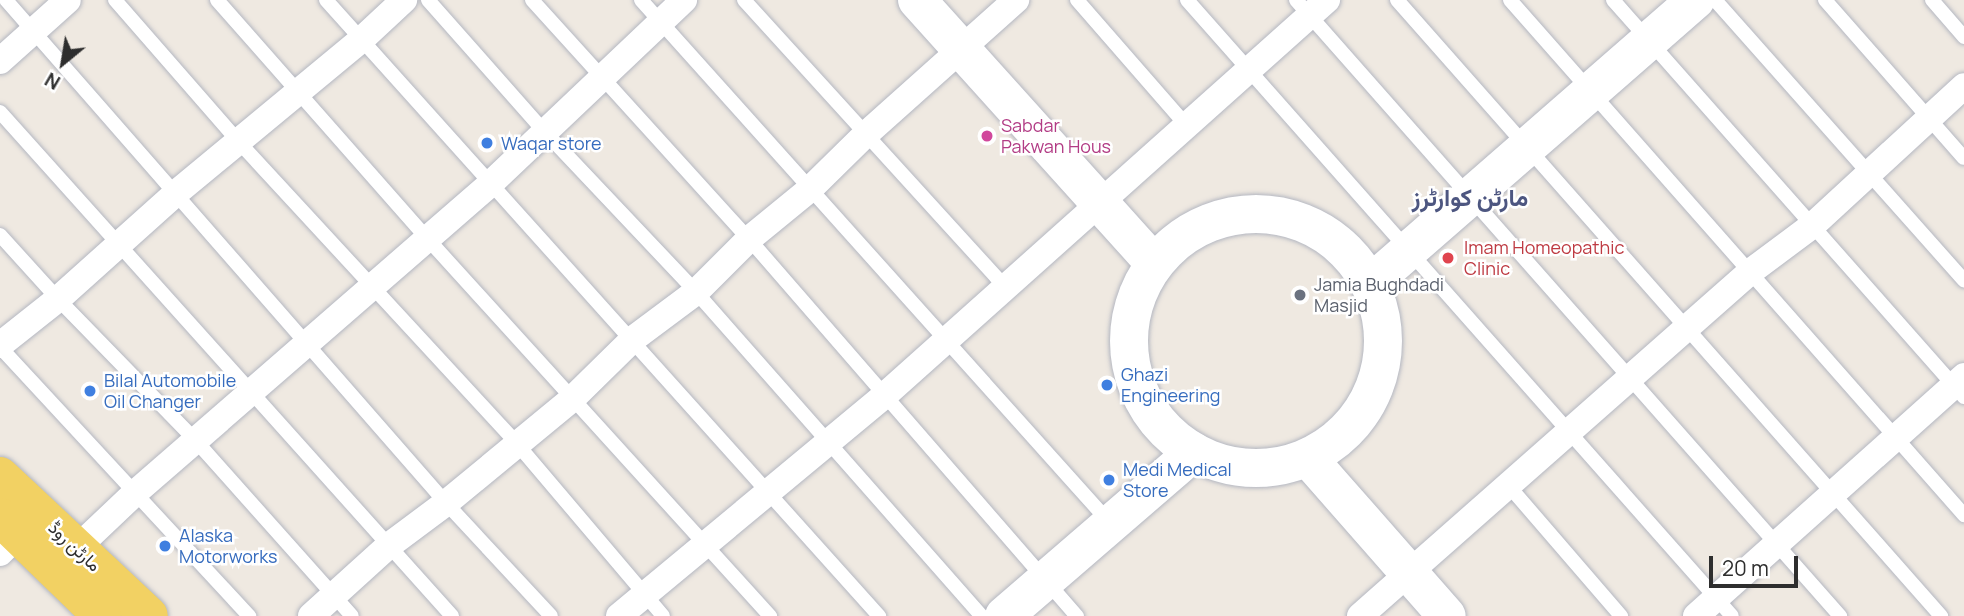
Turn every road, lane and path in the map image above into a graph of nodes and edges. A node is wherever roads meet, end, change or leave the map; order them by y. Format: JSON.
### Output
{"nodes":[{"id":1,"x":6,"y":0,"type":"edge"},
{"id":2,"x":68,"y":0,"type":"edge"},
{"id":3,"x":115,"y":0,"type":"edge"},
{"id":4,"x":217,"y":0,"type":"edge"},
{"id":5,"x":326,"y":0,"type":"edge"},
{"id":6,"x":404,"y":0,"type":"edge"},
{"id":7,"x":428,"y":0,"type":"edge"},
{"id":8,"x":532,"y":0,"type":"edge"},
{"id":9,"x":641,"y":0,"type":"edge"},
{"id":10,"x":684,"y":0,"type":"edge"},
{"id":11,"x":744,"y":0,"type":"edge"},
{"id":12,"x":917,"y":0,"type":"edge"},
{"id":13,"x":1016,"y":0,"type":"edge"},
{"id":14,"x":1077,"y":0,"type":"edge"},
{"id":15,"x":1187,"y":0,"type":"edge"},
{"id":16,"x":1397,"y":0,"type":"edge"},
{"id":17,"x":1510,"y":0,"type":"edge"},
{"id":18,"x":1614,"y":0,"type":"edge"},
{"id":19,"x":1695,"y":0,"type":"edge"},
{"id":20,"x":1715,"y":0,"type":"edge"},
{"id":21,"x":1825,"y":0,"type":"edge"},
{"id":22,"x":1932,"y":0,"type":"edge"},
{"id":23,"x":1311,"y":5,"type":"edge"},
{"id":24,"x":660,"y":21,"type":"junction"},
{"id":25,"x":32,"y":32,"type":"junction"},
{"id":26,"x":1964,"y":37,"type":"edge"},
{"id":27,"x":1650,"y":39,"type":"junction"},
{"id":28,"x":361,"y":40,"type":"junction"},
{"id":29,"x":961,"y":49,"type":"junction"},
{"id":30,"x":0,"y":61,"type":"edge"},
{"id":31,"x":1248,"y":70,"type":"junction"},
{"id":32,"x":601,"y":76,"type":"junction"},
{"id":33,"x":1964,"y":86,"type":"edge"},
{"id":34,"x":299,"y":90,"type":"junction"},
{"id":35,"x":1590,"y":91,"type":"junction"},
{"id":36,"x":0,"y":112,"type":"edge"},
{"id":37,"x":1929,"y":118,"type":"junction"},
{"id":38,"x":1186,"y":125,"type":"junction"},
{"id":39,"x":544,"y":131,"type":"junction"},
{"id":40,"x":865,"y":135,"type":"junction"},
{"id":41,"x":237,"y":140,"type":"junction"},
{"id":42,"x":1527,"y":146,"type":"junction"},
{"id":43,"x":1964,"y":158,"type":"edge"},
{"id":44,"x":1869,"y":173,"type":"junction"},
{"id":45,"x":489,"y":185,"type":"junction"},
{"id":46,"x":810,"y":190,"type":"junction"},
{"id":47,"x":176,"y":193,"type":"junction"},
{"id":48,"x":1470,"y":197,"type":"junction"},
{"id":49,"x":1100,"y":203,"type":"junction"},
{"id":50,"x":1813,"y":225,"type":"junction"},
{"id":51,"x":0,"y":235,"type":"edge"},
{"id":52,"x":426,"y":237,"type":"junction"},
{"id":53,"x":749,"y":239,"type":"junction"},
{"id":54,"x":119,"y":247,"type":"junction"},
{"id":55,"x":1410,"y":249,"type":"junction"},
{"id":56,"x":1154,"y":263,"type":"junction"},
{"id":57,"x":1750,"y":272,"type":"junction"},
{"id":58,"x":1964,"y":280,"type":"edge"},
{"id":59,"x":1370,"y":284,"type":"junction"},
{"id":60,"x":1004,"y":286,"type":"junction"},
{"id":61,"x":373,"y":287,"type":"junction"},
{"id":62,"x":696,"y":292,"type":"junction"},
{"id":63,"x":58,"y":299,"type":"junction"},
{"id":64,"x":1687,"y":327,"type":"junction"},
{"id":65,"x":633,"y":339,"type":"junction"},
{"id":66,"x":947,"y":340,"type":"junction"},
{"id":67,"x":307,"y":342,"type":"junction"},
{"id":68,"x":0,"y":346,"type":"edge"},
{"id":69,"x":1632,"y":379,"type":"junction"},
{"id":70,"x":1961,"y":386,"type":"edge"},
{"id":71,"x":251,"y":392,"type":"junction"},
{"id":72,"x":885,"y":395,"type":"junction"},
{"id":73,"x":572,"y":399,"type":"junction"},
{"id":74,"x":1569,"y":431,"type":"junction"},
{"id":75,"x":1896,"y":438,"type":"junction"},
{"id":76,"x":196,"y":441,"type":"junction"},
{"id":77,"x":830,"y":442,"type":"junction"},
{"id":78,"x":518,"y":445,"type":"junction"},
{"id":79,"x":1194,"y":453,"type":"junction"},
{"id":80,"x":1308,"y":458,"type":"junction"},
{"id":81,"x":0,"y":476,"type":"edge"},
{"id":82,"x":1508,"y":485,"type":"junction"},
{"id":83,"x":136,"y":492,"type":"junction"},
{"id":84,"x":768,"y":492,"type":"junction"},
{"id":85,"x":1833,"y":493,"type":"junction"},
{"id":86,"x":446,"y":503,"type":"junction"},
{"id":87,"x":1964,"y":515,"type":"edge"},
{"id":88,"x":1111,"y":524,"type":"junction"},
{"id":89,"x":6,"y":535,"type":"edge"},
{"id":90,"x":705,"y":543,"type":"junction"},
{"id":91,"x":1777,"y":544,"type":"junction"},
{"id":92,"x":387,"y":547,"type":"junction"},
{"id":93,"x":77,"y":548,"type":"junction"},
{"id":94,"x":1408,"y":572,"type":"junction"},
{"id":95,"x":1046,"y":580,"type":"junction"},
{"id":96,"x":643,"y":594,"type":"junction"},
{"id":97,"x":333,"y":595,"type":"junction"},
{"id":98,"x":1724,"y":607,"type":"edge"},
{"id":99,"x":92,"y":613,"type":"edge"},
{"id":100,"x":149,"y":616,"type":"edge"},
{"id":101,"x":249,"y":616,"type":"edge"},
{"id":102,"x":311,"y":616,"type":"edge"},
{"id":103,"x":352,"y":616,"type":"edge"},
{"id":104,"x":452,"y":616,"type":"edge"},
{"id":105,"x":551,"y":616,"type":"edge"},
{"id":106,"x":619,"y":616,"type":"edge"},
{"id":107,"x":663,"y":616,"type":"edge"},
{"id":108,"x":770,"y":616,"type":"edge"},
{"id":109,"x":879,"y":616,"type":"edge"},
{"id":110,"x":982,"y":616,"type":"edge"},
{"id":111,"x":1004,"y":616,"type":"edge"},
{"id":112,"x":1077,"y":616,"type":"edge"},
{"id":113,"x":1360,"y":616,"type":"edge"},
{"id":114,"x":1447,"y":616,"type":"edge"},
{"id":115,"x":1621,"y":616,"type":"edge"},
{"id":116,"x":1696,"y":616,"type":"edge"},
{"id":117,"x":1840,"y":616,"type":"edge"},
{"id":118,"x":1941,"y":616,"type":"edge"}],
"edges":[{"from":1,"to":25,"type":"lane"},
{"from":2,"to":25,"type":"street"},
{"from":3,"to":41,"type":"lane"},
{"from":4,"to":34,"type":"lane"},
{"from":5,"to":28,"type":"lane"},
{"from":6,"to":28,"type":"street"},
{"from":7,"to":39,"type":"lane"},
{"from":8,"to":32,"type":"lane"},
{"from":9,"to":24,"type":"lane"},
{"from":10,"to":24,"type":"street"},
{"from":11,"to":40,"type":"lane"},
{"from":12,"to":29,"type":"street"},
{"from":13,"to":29,"type":"street"},
{"from":14,"to":38,"type":"lane"},
{"from":15,"to":31,"type":"lane"},
{"from":16,"to":42,"type":"lane"},
{"from":17,"to":35,"type":"lane"},
{"from":18,"to":27,"type":"lane"},
{"from":19,"to":27,"type":"street"},
{"from":20,"to":44,"type":"lane"},
{"from":21,"to":37,"type":"lane"},
{"from":22,"to":26,"type":"lane"},
{"from":23,"to":31,"type":"street"},
{"from":23,"to":48,"type":"lane"},
{"from":24,"to":32,"type":"street"},
{"from":24,"to":46,"type":"lane"},
{"from":25,"to":30,"type":"street"},
{"from":25,"to":47,"type":"lane"},
{"from":27,"to":35,"type":"street"},
{"from":27,"to":50,"type":"lane"},
{"from":28,"to":34,"type":"street"},
{"from":28,"to":45,"type":"lane"},
{"from":29,"to":40,"type":"street"},
{"from":29,"to":49,"type":"street"},
{"from":31,"to":38,"type":"street"},
{"from":31,"to":55,"type":"lane"},
{"from":32,"to":39,"type":"street"},
{"from":32,"to":53,"type":"lane"},
{"from":33,"to":37,"type":"street"},
{"from":34,"to":41,"type":"street"},
{"from":34,"to":52,"type":"lane"},
{"from":35,"to":42,"type":"street"},
{"from":35,"to":57,"type":"lane"},
{"from":36,"to":54,"type":"lane"},
{"from":37,"to":43,"type":"lane"},
{"from":37,"to":44,"type":"street"},
{"from":38,"to":49,"type":"street"},
{"from":39,"to":45,"type":"street"},
{"from":39,"to":62,"type":"lane"},
{"from":40,"to":46,"type":"street"},
{"from":40,"to":60,"type":"lane"},
{"from":41,"to":47,"type":"street"},
{"from":41,"to":61,"type":"lane"},
{"from":42,"to":48,"type":"street"},
{"from":42,"to":64,"type":"lane"},
{"from":44,"to":50,"type":"street"},
{"from":44,"to":58,"type":"lane"},
{"from":45,"to":52,"type":"street"},
{"from":45,"to":65,"type":"lane"},
{"from":46,"to":53,"type":"street"},
{"from":46,"to":66,"type":"lane"},
{"from":47,"to":54,"type":"street"},
{"from":47,"to":67,"type":"lane"},
{"from":48,"to":55,"type":"street"},
{"from":48,"to":69,"type":"lane"},
{"from":49,"to":56,"type":"street"},
{"from":49,"to":60,"type":"street"},
{"from":50,"to":57,"type":"street"},
{"from":50,"to":70,"type":"lane"},
{"from":51,"to":63,"type":"lane"},
{"from":52,"to":61,"type":"street"},
{"from":52,"to":73,"type":"lane"},
{"from":53,"to":62,"type":"street"},
{"from":53,"to":72,"type":"lane"},
{"from":54,"to":63,"type":"street"},
{"from":54,"to":71,"type":"lane"},
{"from":55,"to":59,"type":"street"},
{"from":55,"to":74,"type":"lane"},
{"from":56,"to":59,"type":"street"},
{"from":56,"to":79,"type":"street"},
{"from":57,"to":64,"type":"street"},
{"from":57,"to":75,"type":"lane"},
{"from":59,"to":80,"type":"street"},
{"from":60,"to":66,"type":"street"},
{"from":61,"to":67,"type":"street"},
{"from":61,"to":78,"type":"lane"},
{"from":62,"to":65,"type":"street"},
{"from":62,"to":77,"type":"lane"},
{"from":63,"to":68,"type":"street"},
{"from":63,"to":76,"type":"lane"},
{"from":64,"to":69,"type":"street"},
{"from":64,"to":85,"type":"lane"},
{"from":65,"to":73,"type":"street"},
{"from":65,"to":84,"type":"lane"},
{"from":66,"to":72,"type":"street"},
{"from":66,"to":88,"type":"lane"},
{"from":67,"to":71,"type":"street"},
{"from":67,"to":86,"type":"lane"},
{"from":68,"to":83,"type":"lane"},
{"from":69,"to":74,"type":"street"},
{"from":69,"to":91,"type":"lane"},
{"from":70,"to":75,"type":"street"},
{"from":71,"to":76,"type":"street"},
{"from":71,"to":92,"type":"lane"},
{"from":72,"to":77,"type":"street"},
{"from":72,"to":95,"type":"lane"},
{"from":73,"to":78,"type":"street"},
{"from":73,"to":90,"type":"lane"},
{"from":74,"to":82,"type":"street"},
{"from":74,"to":98,"type":"lane"},
{"from":75,"to":85,"type":"street"},
{"from":75,"to":87,"type":"lane"},
{"from":76,"to":83,"type":"street"},
{"from":76,"to":97,"type":"lane"},
{"from":77,"to":84,"type":"street"},
{"from":77,"to":110,"type":"lane"},
{"from":78,"to":86,"type":"street"},
{"from":78,"to":96,"type":"lane"},
{"from":79,"to":80,"type":"street"},
{"from":79,"to":88,"type":"street"},
{"from":80,"to":94,"type":"street"},
{"from":81,"to":93,"type":"main road","name":"مارٹن روڈ"},
{"from":82,"to":94,"type":"street"},
{"from":82,"to":115,"type":"lane"},
{"from":83,"to":93,"type":"street"},
{"from":83,"to":101,"type":"lane"},
{"from":84,"to":90,"type":"street"},
{"from":84,"to":109,"type":"lane"},
{"from":85,"to":91,"type":"street"},
{"from":85,"to":118,"type":"lane"},
{"from":86,"to":92,"type":"street"},
{"from":86,"to":105,"type":"lane"},
{"from":88,"to":95,"type":"street"},
{"from":89,"to":99,"type":"main road","name":"مارٹن روڈ"},
{"from":90,"to":96,"type":"street"},
{"from":90,"to":108,"type":"lane"},
{"from":91,"to":98,"type":"street"},
{"from":91,"to":117,"type":"lane"},
{"from":92,"to":97,"type":"street"},
{"from":92,"to":104,"type":"lane"},
{"from":93,"to":100,"type":"main road","name":"مارٹن روڈ"},
{"from":94,"to":113,"type":"street"},
{"from":94,"to":114,"type":"street"},
{"from":95,"to":111,"type":"street"},
{"from":95,"to":112,"type":"lane"},
{"from":96,"to":106,"type":"street"},
{"from":96,"to":107,"type":"lane"},
{"from":97,"to":102,"type":"street"},
{"from":97,"to":103,"type":"lane"},
{"from":98,"to":116,"type":"street"}]}
